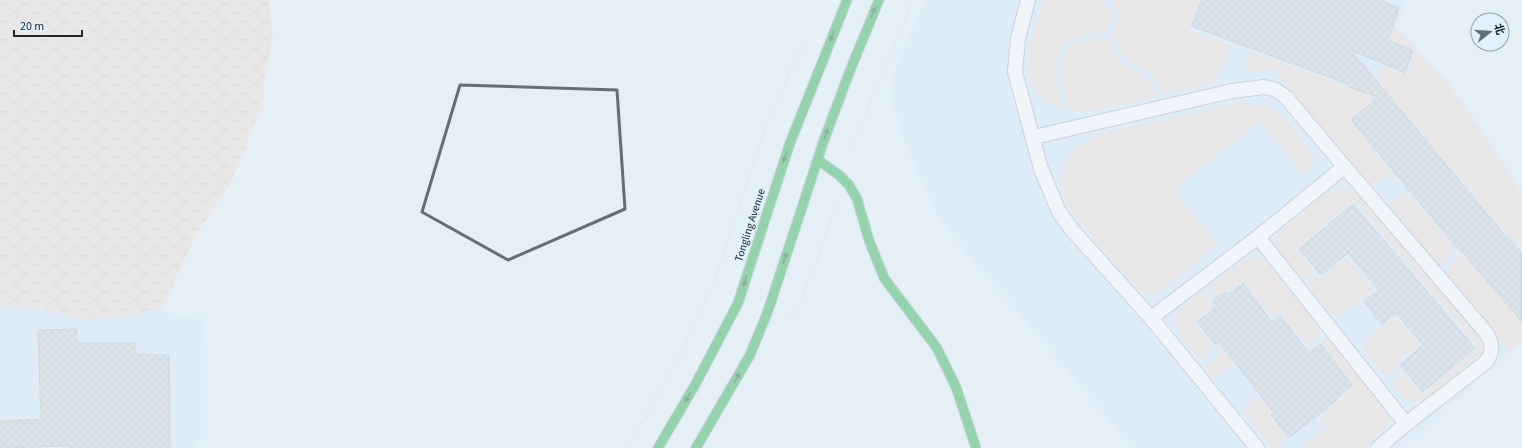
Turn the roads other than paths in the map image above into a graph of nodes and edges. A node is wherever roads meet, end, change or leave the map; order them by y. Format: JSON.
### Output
{"nodes":[{"id":1,"x":847,"y":0,"type":"edge"},
{"id":2,"x":879,"y":0,"type":"edge"},
{"id":3,"x":1028,"y":0,"type":"edge"},
{"id":4,"x":1034,"y":137,"type":"junction"},
{"id":5,"x":818,"y":160,"type":"junction"},
{"id":6,"x":1344,"y":168,"type":"junction"},
{"id":7,"x":1258,"y":237,"type":"junction"},
{"id":8,"x":1151,"y":318,"type":"junction"},
{"id":9,"x":1406,"y":424,"type":"junction"},
{"id":10,"x":658,"y":448,"type":"edge"},
{"id":11,"x":696,"y":448,"type":"edge"},
{"id":12,"x":976,"y":448,"type":"edge"},
{"id":13,"x":1257,"y":448,"type":"edge"},
{"id":14,"x":1378,"y":448,"type":"edge"}],
"edges":[{"from":1,"to":10,"type":"main road","name":"Tongling Avenue","one_way":true},
{"from":5,"to":2,"type":"main road","one_way":true},
{"from":3,"to":4,"type":"lane"},
{"from":4,"to":6,"type":"lane"},
{"from":4,"to":8,"type":"lane"},
{"from":11,"to":5,"type":"main road","one_way":true},
{"from":5,"to":12,"type":"main road"},
{"from":6,"to":7,"type":"lane"},
{"from":6,"to":9,"type":"lane"},
{"from":7,"to":8,"type":"lane"},
{"from":7,"to":9,"type":"lane"},
{"from":8,"to":13,"type":"lane"},
{"from":9,"to":14,"type":"lane"}]}
